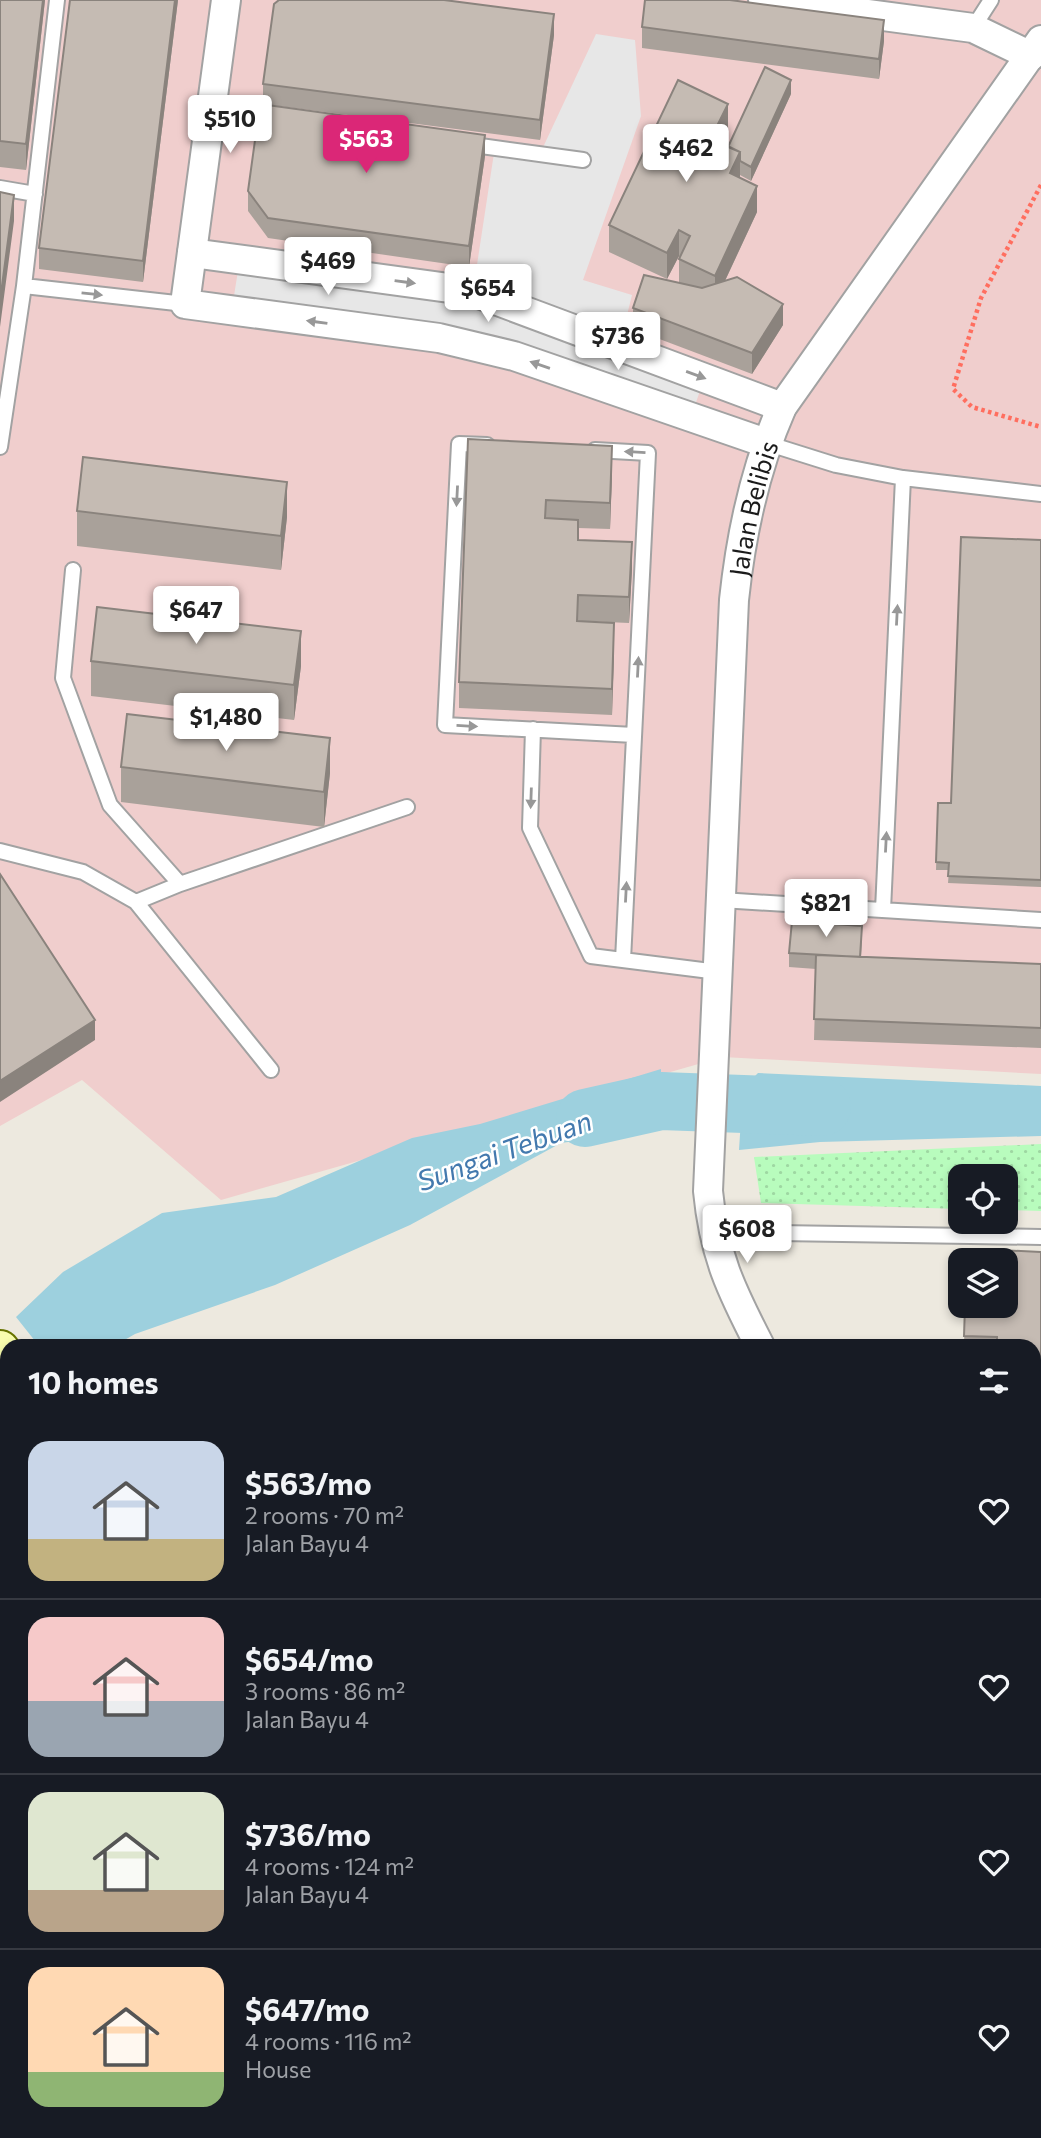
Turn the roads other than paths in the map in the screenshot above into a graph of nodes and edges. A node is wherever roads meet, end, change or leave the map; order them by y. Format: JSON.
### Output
{"nodes":[{"id":1,"x":57,"y":0,"type":"edge"},
{"id":2,"x":226,"y":0,"type":"edge"},
{"id":3,"x":763,"y":0,"type":"edge"},
{"id":4,"x":991,"y":0,"type":"edge"},
{"id":5,"x":973,"y":28,"type":"junction"},
{"id":6,"x":1036,"y":48,"type":"edge"},
{"id":7,"x":211,"y":110,"type":"junction"},
{"id":8,"x":294,"y":121,"type":"edge"},
{"id":9,"x":445,"y":142,"type":"edge"},
{"id":10,"x":583,"y":160,"type":"dead end"},
{"id":11,"x":0,"y":188,"type":"edge"},
{"id":12,"x":35,"y":194,"type":"junction"},
{"id":13,"x":192,"y":253,"type":"junction"},
{"id":14,"x":24,"y":286,"type":"junction"},
{"id":15,"x":185,"y":304,"type":"junction"},
{"id":16,"x":782,"y":407,"type":"junction"},
{"id":17,"x":766,"y":443,"type":"junction"},
{"id":18,"x":500,"y":446,"type":"edge"},
{"id":19,"x":0,"y":447,"type":"edge"},
{"id":20,"x":581,"y":450,"type":"edge"},
{"id":21,"x":903,"y":478,"type":"junction"},
{"id":22,"x":1041,"y":494,"type":"edge"},
{"id":23,"x":74,"y":570,"type":"dead end"},
{"id":24,"x":533,"y":729,"type":"junction"},
{"id":25,"x":634,"y":735,"type":"junction"},
{"id":26,"x":407,"y":807,"type":"dead end"},
{"id":27,"x":0,"y":851,"type":"edge"},
{"id":28,"x":180,"y":884,"type":"junction"},
{"id":29,"x":721,"y":900,"type":"junction"},
{"id":30,"x":136,"y":902,"type":"junction"},
{"id":31,"x":883,"y":910,"type":"junction"},
{"id":32,"x":1041,"y":920,"type":"edge"},
{"id":33,"x":623,"y":960,"type":"junction"},
{"id":34,"x":718,"y":972,"type":"junction"},
{"id":35,"x":271,"y":1070,"type":"dead end"},
{"id":36,"x":712,"y":1232,"type":"junction"},
{"id":37,"x":1041,"y":1237,"type":"edge"},
{"id":38,"x":756,"y":1339,"type":"edge"}],
"edges":[{"from":1,"to":12,"type":"lane"},
{"from":2,"to":7,"type":"street"},
{"from":3,"to":5,"type":"street"},
{"from":4,"to":5,"type":"lane"},
{"from":5,"to":6,"type":"street"},
{"from":6,"to":16,"type":"street","name":"Jalan Belibis"},
{"from":7,"to":8,"type":"lane"},
{"from":7,"to":13,"type":"street"},
{"from":9,"to":10,"type":"lane"},
{"from":11,"to":12,"type":"lane"},
{"from":12,"to":14,"type":"lane"},
{"from":13,"to":15,"type":"street"},
{"from":13,"to":16,"type":"street","one_way":true},
{"from":14,"to":15,"type":"lane","one_way":true},
{"from":14,"to":19,"type":"lane"},
{"from":17,"to":15,"type":"street","one_way":true},
{"from":16,"to":17,"type":"street","name":"Jalan Belibis"},
{"from":17,"to":21,"type":"lane"},
{"from":17,"to":29,"type":"street","name":"Jalan Belibis"},
{"from":18,"to":24,"type":"lane","one_way":true},
{"from":25,"to":20,"type":"lane","one_way":true},
{"from":21,"to":22,"type":"lane"},
{"from":31,"to":21,"type":"lane","one_way":true},
{"from":23,"to":28,"type":"lane"},
{"from":24,"to":25,"type":"lane"},
{"from":24,"to":33,"type":"lane","one_way":true},
{"from":33,"to":25,"type":"lane","one_way":true},
{"from":26,"to":28,"type":"lane"},
{"from":27,"to":30,"type":"lane"},
{"from":28,"to":30,"type":"lane"},
{"from":29,"to":31,"type":"lane"},
{"from":29,"to":34,"type":"street","name":"Jalan Belibis"},
{"from":30,"to":35,"type":"lane"},
{"from":31,"to":32,"type":"lane"},
{"from":33,"to":34,"type":"lane"},
{"from":34,"to":36,"type":"street","name":"Jalan Belibis"},
{"from":36,"to":37,"type":"lane"},
{"from":36,"to":38,"type":"street"}]}
